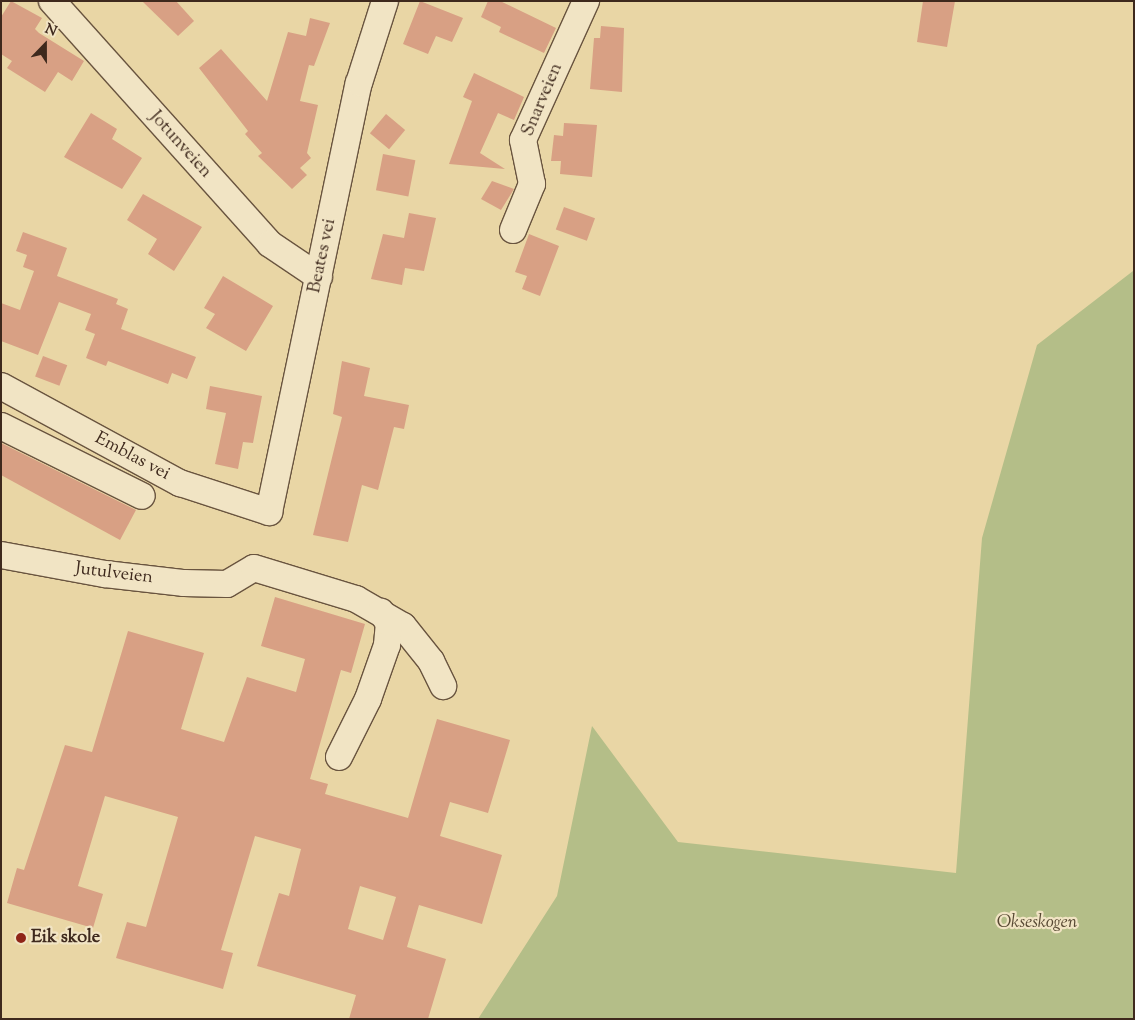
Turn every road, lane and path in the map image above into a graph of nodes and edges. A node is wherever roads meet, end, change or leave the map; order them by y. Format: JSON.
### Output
{"nodes":[{"id":1,"x":52,"y":1,"type":"edge"},
{"id":2,"x":385,"y":1,"type":"edge"},
{"id":3,"x":586,"y":1,"type":"edge"},
{"id":4,"x":513,"y":230,"type":"dead end"},
{"id":5,"x":319,"y":276,"type":"junction"},
{"id":6,"x":1,"y":386,"type":"edge"},
{"id":7,"x":1,"y":426,"type":"edge"},
{"id":8,"x":142,"y":496,"type":"dead end"},
{"id":9,"x":269,"y":512,"type":"joint"},
{"id":10,"x":1,"y":555,"type":"edge"},
{"id":11,"x":381,"y":612,"type":"junction"},
{"id":12,"x":443,"y":686,"type":"dead end"},
{"id":13,"x":339,"y":757,"type":"dead end"}],
"edges":[{"from":1,"to":5,"type":"street","name":"Jotunveien"},
{"from":2,"to":5,"type":"street","name":"Beates vei"},
{"from":3,"to":4,"type":"street","name":"Snarveien"},
{"from":5,"to":9,"type":"street","name":"Beates vei"},
{"from":6,"to":9,"type":"street","name":"Emblas vei"},
{"from":7,"to":8,"type":"street"},
{"from":10,"to":11,"type":"street","name":"Jutulveien"},
{"from":11,"to":12,"type":"street"},
{"from":11,"to":13,"type":"street"}]}
